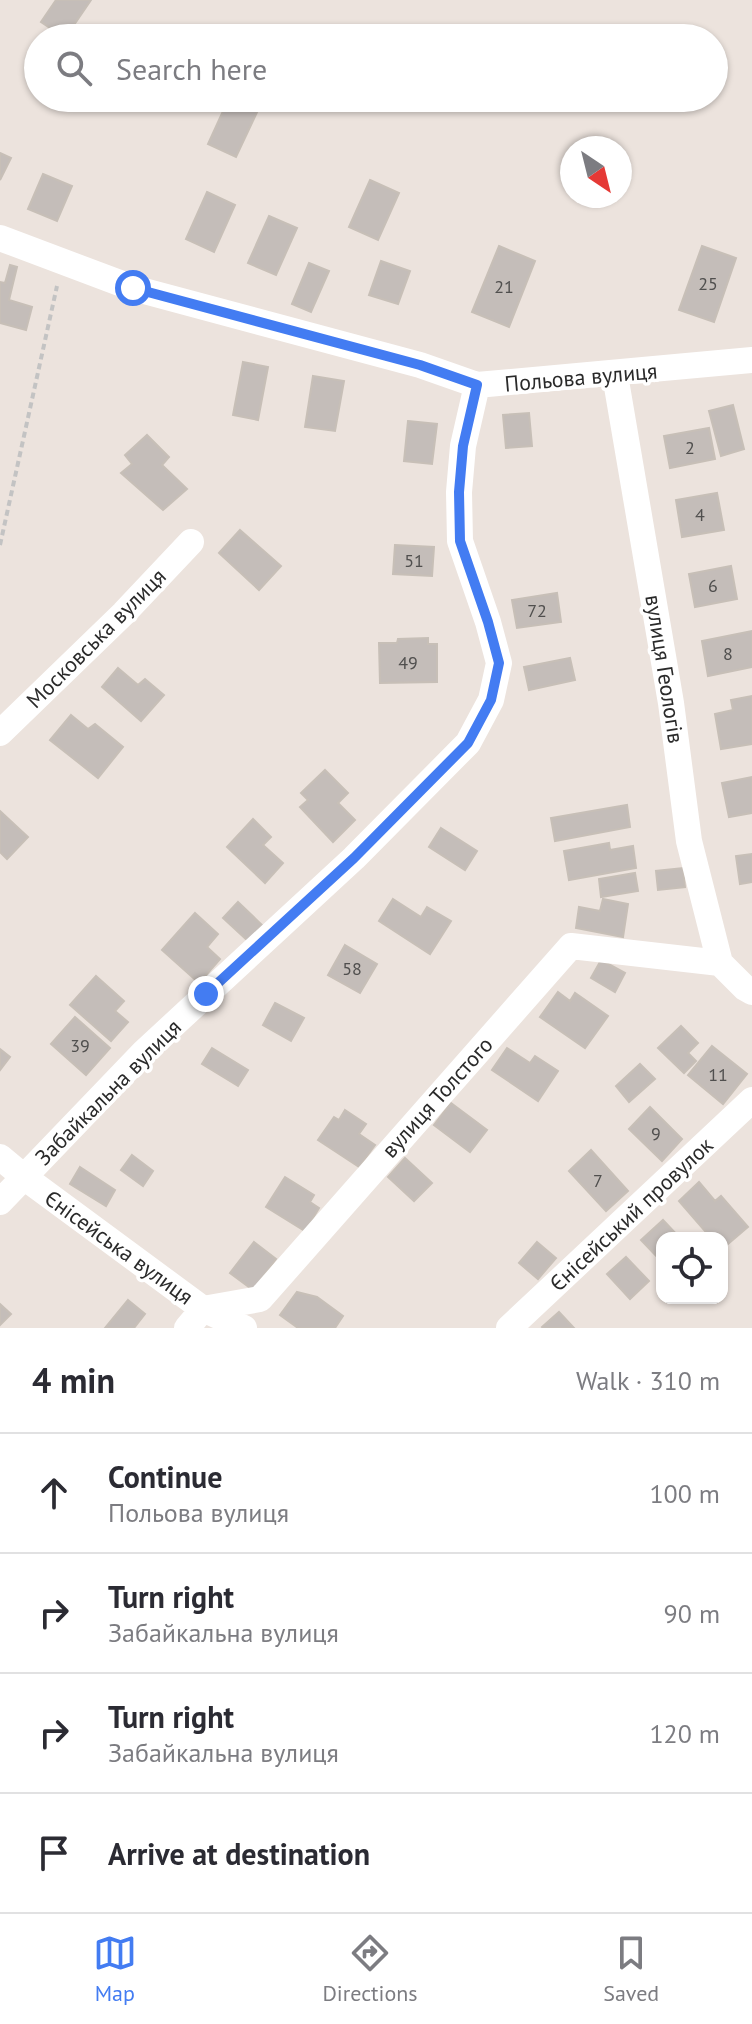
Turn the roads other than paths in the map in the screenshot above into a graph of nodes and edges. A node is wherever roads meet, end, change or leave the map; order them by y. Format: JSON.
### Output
{"nodes":[{"id":1,"x":0,"y":238,"type":"edge"},
{"id":2,"x":752,"y":360,"type":"edge"},
{"id":3,"x":615,"y":375,"type":"junction"},
{"id":4,"x":477,"y":385,"type":"junction"},
{"id":5,"x":191,"y":542,"type":"dead end"},
{"id":6,"x":0,"y":733,"type":"edge"},
{"id":7,"x":720,"y":963,"type":"junction"},
{"id":8,"x":752,"y":992,"type":"edge"},
{"id":9,"x":752,"y":1100,"type":"edge"},
{"id":10,"x":0,"y":1157,"type":"edge"},
{"id":11,"x":24,"y":1177,"type":"junction"},
{"id":12,"x":0,"y":1202,"type":"edge"},
{"id":13,"x":195,"y":1319,"type":"edge"},
{"id":14,"x":244,"y":1328,"type":"edge"},
{"id":15,"x":509,"y":1328,"type":"edge"}],
"edges":[{"from":1,"to":4,"type":"street","name":"Польова вулиця"},
{"from":2,"to":3,"type":"street","name":"Польова вулиця"},
{"from":3,"to":4,"type":"street","name":"Польова вулиця"},
{"from":3,"to":7,"type":"street","name":"вулиця Геологів"},
{"from":4,"to":11,"type":"street","name":"Забайкальна вулиця"},
{"from":5,"to":6,"type":"street","name":"Московська вулиця"},
{"from":7,"to":8,"type":"street"},
{"from":7,"to":13,"type":"street","name":"вулиця Толстого"},
{"from":9,"to":15,"type":"street","name":"Єнісейський провулок"},
{"from":10,"to":11,"type":"street","name":"Єнісейська вулиця"},
{"from":11,"to":12,"type":"street","name":"Забайкальна вулиця"},
{"from":11,"to":13,"type":"street","name":"Єнісейська вулиця"},
{"from":13,"to":14,"type":"street","name":"Єнісейська вулиця"}]}
